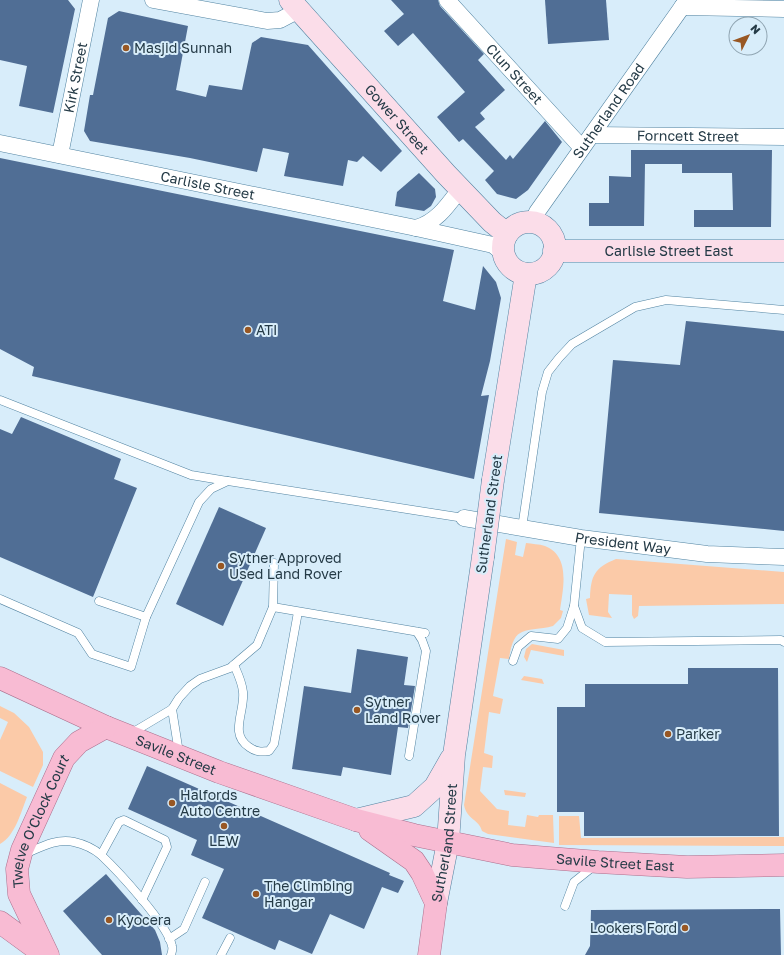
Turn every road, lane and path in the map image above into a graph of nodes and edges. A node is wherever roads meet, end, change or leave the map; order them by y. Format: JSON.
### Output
{"nodes":[{"id":1,"x":91,"y":0,"type":"edge"},
{"id":2,"x":153,"y":0,"type":"edge"},
{"id":3,"x":447,"y":0,"type":"edge"},
{"id":4,"x":684,"y":3,"type":"edge"},
{"id":5,"x":295,"y":5,"type":"edge"},
{"id":6,"x":784,"y":9,"type":"edge"},
{"id":7,"x":592,"y":135,"type":"junction"},
{"id":8,"x":784,"y":137,"type":"edge"},
{"id":9,"x":0,"y":143,"type":"edge"},
{"id":10,"x":582,"y":148,"type":"junction"},
{"id":11,"x":60,"y":155,"type":"junction"},
{"id":12,"x":460,"y":189,"type":"junction"},
{"id":13,"x":532,"y":223,"type":"junction"},
{"id":14,"x":416,"y":228,"type":"junction"},
{"id":15,"x":505,"y":243,"type":"junction"},
{"id":16,"x":784,"y":250,"type":"edge"},
{"id":17,"x":554,"y":251,"type":"junction"},
{"id":18,"x":526,"y":274,"type":"junction"},
{"id":19,"x":784,"y":310,"type":"edge"},
{"id":20,"x":0,"y":400,"type":"edge"},
{"id":21,"x":228,"y":481,"type":"junction"},
{"id":22,"x":464,"y":518,"type":"joint"},
{"id":23,"x":522,"y":528,"type":"junction"},
{"id":24,"x":581,"y":538,"type":"junction"},
{"id":25,"x":784,"y":557,"type":"edge"},
{"id":26,"x":274,"y":563,"type":"dead end"},
{"id":27,"x":0,"y":599,"type":"edge"},
{"id":28,"x":100,"y":601,"type":"dead end"},
{"id":29,"x":574,"y":606,"type":"junction"},
{"id":30,"x":273,"y":608,"type":"junction"},
{"id":31,"x":298,"y":612,"type":"junction"},
{"id":32,"x":146,"y":617,"type":"junction"},
{"id":33,"x":784,"y":642,"type":"edge"},
{"id":34,"x":513,"y":661,"type":"dead end"},
{"id":35,"x":234,"y":665,"type":"junction"},
{"id":36,"x":0,"y":678,"type":"edge"},
{"id":37,"x":172,"y":709,"type":"junction"},
{"id":38,"x":106,"y":727,"type":"junction"},
{"id":39,"x":128,"y":736,"type":"junction"},
{"id":40,"x":454,"y":755,"type":"junction"},
{"id":41,"x":180,"y":756,"type":"junction"},
{"id":42,"x":409,"y":756,"type":"dead end"},
{"id":43,"x":356,"y":820,"type":"junction"},
{"id":44,"x":448,"y":842,"type":"junction"},
{"id":45,"x":101,"y":855,"type":"junction"},
{"id":46,"x":20,"y":856,"type":"junction"},
{"id":47,"x":598,"y":862,"type":"junction"},
{"id":48,"x":779,"y":868,"type":"edge"},
{"id":49,"x":205,"y":882,"type":"dead end"},
{"id":50,"x":142,"y":900,"type":"junction"},
{"id":51,"x":436,"y":903,"type":"junction"},
{"id":52,"x":565,"y":906,"type":"dead end"},
{"id":53,"x":0,"y":922,"type":"edge"},
{"id":54,"x":230,"y":938,"type":"dead end"},
{"id":55,"x":169,"y":939,"type":"junction"},
{"id":56,"x":47,"y":955,"type":"edge"},
{"id":57,"x":171,"y":955,"type":"edge"},
{"id":58,"x":221,"y":955,"type":"edge"},
{"id":59,"x":429,"y":955,"type":"edge"}],
"edges":[{"from":1,"to":11,"type":"street","name":"Kirk Street"},
{"from":2,"to":5,"type":"street"},
{"from":3,"to":10,"type":"street","name":"Clun Street"},
{"from":4,"to":6,"type":"street"},
{"from":4,"to":7,"type":"street","name":"Sutherland Road"},
{"from":5,"to":12,"type":"main road","name":"Gower Street"},
{"from":7,"to":8,"type":"street","name":"Forncett Street"},
{"from":7,"to":10,"type":"street","name":"Sutherland Road"},
{"from":9,"to":11,"type":"street","name":"Carlisle Street"},
{"from":10,"to":13,"type":"street","name":"Sutherland Road"},
{"from":11,"to":14,"type":"street","name":"Carlisle Street"},
{"from":12,"to":14,"type":"street"},
{"from":12,"to":15,"type":"main road","name":"Gower Street"},
{"from":13,"to":15,"type":"main road"},
{"from":13,"to":17,"type":"main road"},
{"from":14,"to":15,"type":"street","name":"Carlisle Street"},
{"from":15,"to":18,"type":"main road"},
{"from":16,"to":17,"type":"main road","name":"Carlisle Street East"},
{"from":17,"to":18,"type":"main road"},
{"from":18,"to":40,"type":"main road","name":"Sutherland Street","bridge":true},
{"from":19,"to":23,"type":"lane"},
{"from":20,"to":21,"type":"lane"},
{"from":21,"to":22,"type":"lane"},
{"from":21,"to":32,"type":"lane"},
{"from":22,"to":23,"type":"street","name":"President Way"},
{"from":23,"to":24,"type":"street","name":"President Way"},
{"from":24,"to":25,"type":"street","name":"President Way"},
{"from":24,"to":29,"type":"lane"},
{"from":26,"to":30,"type":"lane"},
{"from":27,"to":32,"type":"lane"},
{"from":28,"to":32,"type":"lane"},
{"from":29,"to":33,"type":"lane"},
{"from":29,"to":34,"type":"lane"},
{"from":30,"to":31,"type":"lane"},
{"from":30,"to":35,"type":"lane"},
{"from":31,"to":35,"type":"lane"},
{"from":31,"to":42,"type":"lane"},
{"from":35,"to":37,"type":"lane"},
{"from":36,"to":38,"type":"main road","name":"Savile Street"},
{"from":37,"to":39,"type":"lane"},
{"from":37,"to":41,"type":"lane"},
{"from":38,"to":39,"type":"main road","name":"Savile Street"},
{"from":38,"to":46,"type":"main road","name":"Twelve O'Clock Court"},
{"from":39,"to":41,"type":"main road","name":"Savile Street"},
{"from":40,"to":43,"type":"main road","name":"Sutherland Street"},
{"from":40,"to":44,"type":"main road","name":"Sutherland Street"},
{"from":41,"to":43,"type":"main road","name":"Savile Street"},
{"from":43,"to":44,"type":"main road","name":"Savile Street"},
{"from":43,"to":51,"type":"main road","name":"Savile Street"},
{"from":44,"to":47,"type":"main road","name":"Savile Street East"},
{"from":44,"to":51,"type":"main road","name":"Sutherland Street"},
{"from":45,"to":46,"type":"lane"},
{"from":45,"to":50,"type":"lane"},
{"from":45,"to":50,"type":"lane"},
{"from":46,"to":56,"type":"main road","name":"Twelve O'Clock Court"},
{"from":47,"to":48,"type":"main road","name":"Savile Street East"},
{"from":47,"to":52,"type":"lane"},
{"from":49,"to":55,"type":"lane"},
{"from":50,"to":55,"type":"lane"},
{"from":51,"to":59,"type":"main road","name":"Sutherland Street"},
{"from":53,"to":56,"type":"main road"},
{"from":54,"to":58,"type":"lane"},
{"from":55,"to":57,"type":"lane"}]}
